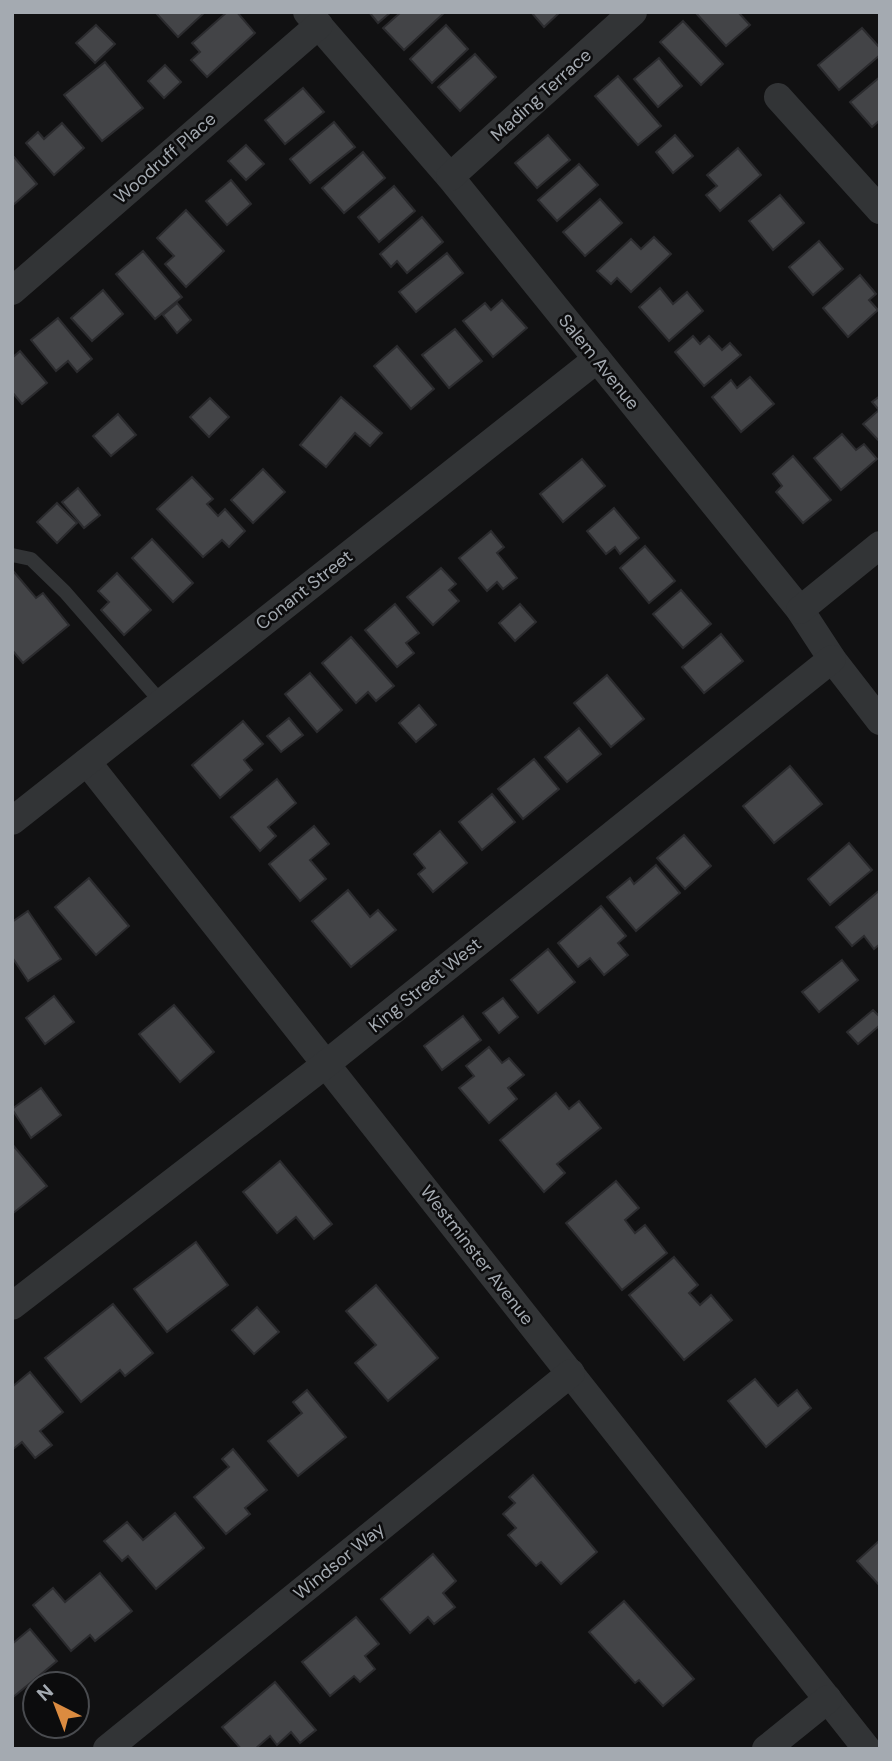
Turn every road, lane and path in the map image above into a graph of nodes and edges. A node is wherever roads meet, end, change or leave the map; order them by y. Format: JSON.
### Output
{"nodes":[{"id":1,"x":632,"y":12,"type":"edge"},
{"id":2,"x":313,"y":19,"type":"edge"},
{"id":3,"x":778,"y":97,"type":"dead end"},
{"id":4,"x":450,"y":177,"type":"junction"},
{"id":5,"x":880,"y":210,"type":"edge"},
{"id":6,"x":12,"y":291,"type":"edge"},
{"id":7,"x":597,"y":359,"type":"junction"},
{"id":8,"x":880,"y":545,"type":"edge"},
{"id":9,"x":12,"y":555,"type":"edge"},
{"id":10,"x":800,"y":610,"type":"junction"},
{"id":11,"x":832,"y":659,"type":"junction"},
{"id":12,"x":162,"y":703,"type":"junction"},
{"id":13,"x":880,"y":721,"type":"edge"},
{"id":14,"x":87,"y":762,"type":"junction"},
{"id":15,"x":12,"y":821,"type":"edge"},
{"id":16,"x":326,"y":1064,"type":"junction"},
{"id":17,"x":12,"y":1307,"type":"edge"},
{"id":18,"x":571,"y":1373,"type":"junction"},
{"id":19,"x":828,"y":1699,"type":"junction"},
{"id":20,"x":107,"y":1749,"type":"edge"},
{"id":21,"x":766,"y":1749,"type":"edge"},
{"id":22,"x":867,"y":1749,"type":"edge"}],
"edges":[{"from":1,"to":4,"type":"street","name":"Mading Terrace"},
{"from":2,"to":4,"type":"street","name":"Salem Avenue"},
{"from":2,"to":6,"type":"street","name":"Woodruff Place"},
{"from":3,"to":5,"type":"street"},
{"from":4,"to":7,"type":"street","name":"Salem Avenue"},
{"from":7,"to":10,"type":"street","name":"Salem Avenue"},
{"from":7,"to":12,"type":"street","name":"Conant Street"},
{"from":8,"to":10,"type":"street"},
{"from":9,"to":12,"type":"lane"},
{"from":10,"to":11,"type":"street","name":"Salem Avenue"},
{"from":11,"to":13,"type":"street","name":"Salem Avenue"},
{"from":11,"to":16,"type":"street","name":"King Street West"},
{"from":12,"to":14,"type":"street","name":"Conant Street"},
{"from":14,"to":15,"type":"street","name":"Conant Street"},
{"from":14,"to":16,"type":"street","name":"Westminster Avenue"},
{"from":16,"to":17,"type":"street","name":"King Street West"},
{"from":16,"to":18,"type":"street","name":"Westminster Avenue"},
{"from":18,"to":19,"type":"street","name":"Westminster Avenue"},
{"from":18,"to":20,"type":"street","name":"Windsor Way"},
{"from":19,"to":21,"type":"street"},
{"from":19,"to":22,"type":"street","name":"Westminster Avenue"}]}
